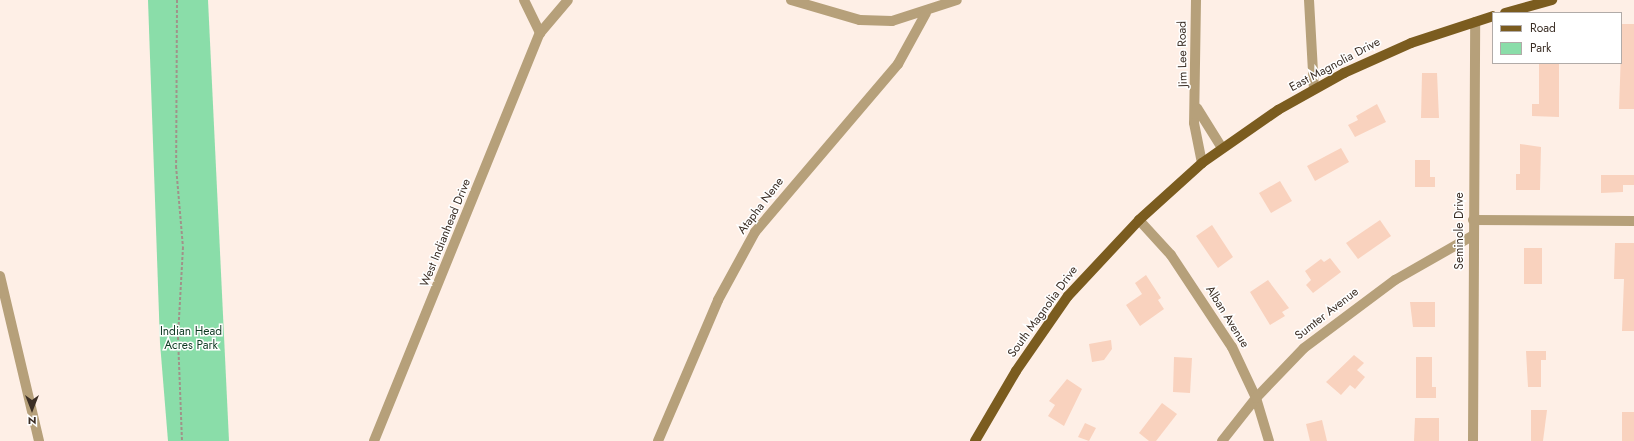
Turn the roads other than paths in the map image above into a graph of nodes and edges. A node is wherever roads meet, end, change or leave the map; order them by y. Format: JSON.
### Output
{"nodes":[{"id":1,"x":524,"y":0,"type":"edge"},
{"id":2,"x":568,"y":0,"type":"edge"},
{"id":3,"x":791,"y":0,"type":"edge"},
{"id":4,"x":957,"y":0,"type":"edge"},
{"id":5,"x":1196,"y":0,"type":"edge"},
{"id":6,"x":1309,"y":0,"type":"edge"},
{"id":7,"x":1552,"y":0,"type":"edge"},
{"id":8,"x":1509,"y":12,"type":"edge"},
{"id":9,"x":926,"y":13,"type":"junction"},
{"id":10,"x":1492,"y":16,"type":"edge"},
{"id":11,"x":1475,"y":22,"type":"junction"},
{"id":12,"x":540,"y":33,"type":"junction"},
{"id":13,"x":1314,"y":89,"type":"junction"},
{"id":14,"x":1197,"y":108,"type":"junction"},
{"id":15,"x":1222,"y":148,"type":"junction"},
{"id":16,"x":1202,"y":163,"type":"junction"},
{"id":17,"x":1138,"y":220,"type":"junction"},
{"id":18,"x":1472,"y":220,"type":"junction"},
{"id":19,"x":1634,"y":221,"type":"edge"},
{"id":20,"x":1472,"y":236,"type":"junction"},
{"id":21,"x":0,"y":276,"type":"edge"},
{"id":22,"x":1256,"y":398,"type":"junction"},
{"id":23,"x":39,"y":441,"type":"edge"},
{"id":24,"x":374,"y":441,"type":"edge"},
{"id":25,"x":658,"y":441,"type":"edge"},
{"id":26,"x":975,"y":441,"type":"edge"},
{"id":27,"x":1222,"y":441,"type":"edge"},
{"id":28,"x":1269,"y":441,"type":"edge"},
{"id":29,"x":1473,"y":441,"type":"edge"}],
"edges":[{"from":1,"to":12,"type":"street"},
{"from":2,"to":12,"type":"street","name":"West Indianhead Drive"},
{"from":3,"to":9,"type":"street"},
{"from":4,"to":9,"type":"street"},
{"from":5,"to":14,"type":"street","name":"Jim Lee Road"},
{"from":6,"to":13,"type":"street"},
{"from":7,"to":8,"type":"main road"},
{"from":9,"to":25,"type":"street","name":"Atapha Nene"},
{"from":10,"to":11,"type":"main road","name":"East Magnolia Drive"},
{"from":11,"to":13,"type":"main road","name":"East Magnolia Drive"},
{"from":11,"to":18,"type":"street","name":"Seminole Drive"},
{"from":12,"to":24,"type":"street","name":"West Indianhead Drive"},
{"from":13,"to":15,"type":"main road","name":"East Magnolia Drive"},
{"from":14,"to":15,"type":"street"},
{"from":14,"to":16,"type":"street","name":"Jim Lee Road"},
{"from":15,"to":16,"type":"main road","name":"East Magnolia Drive"},
{"from":16,"to":17,"type":"main road","name":"South Magnolia Drive"},
{"from":17,"to":22,"type":"street","name":"Alban Avenue"},
{"from":17,"to":26,"type":"main road","name":"South Magnolia Drive"},
{"from":18,"to":19,"type":"street"},
{"from":18,"to":20,"type":"street","name":"Seminole Drive"},
{"from":20,"to":22,"type":"street","name":"Sumter Avenue"},
{"from":20,"to":29,"type":"street","name":"Seminole Drive"},
{"from":21,"to":23,"type":"street"},
{"from":22,"to":27,"type":"street","name":"Sumter Avenue"},
{"from":22,"to":28,"type":"street","name":"Alban Avenue"}]}
